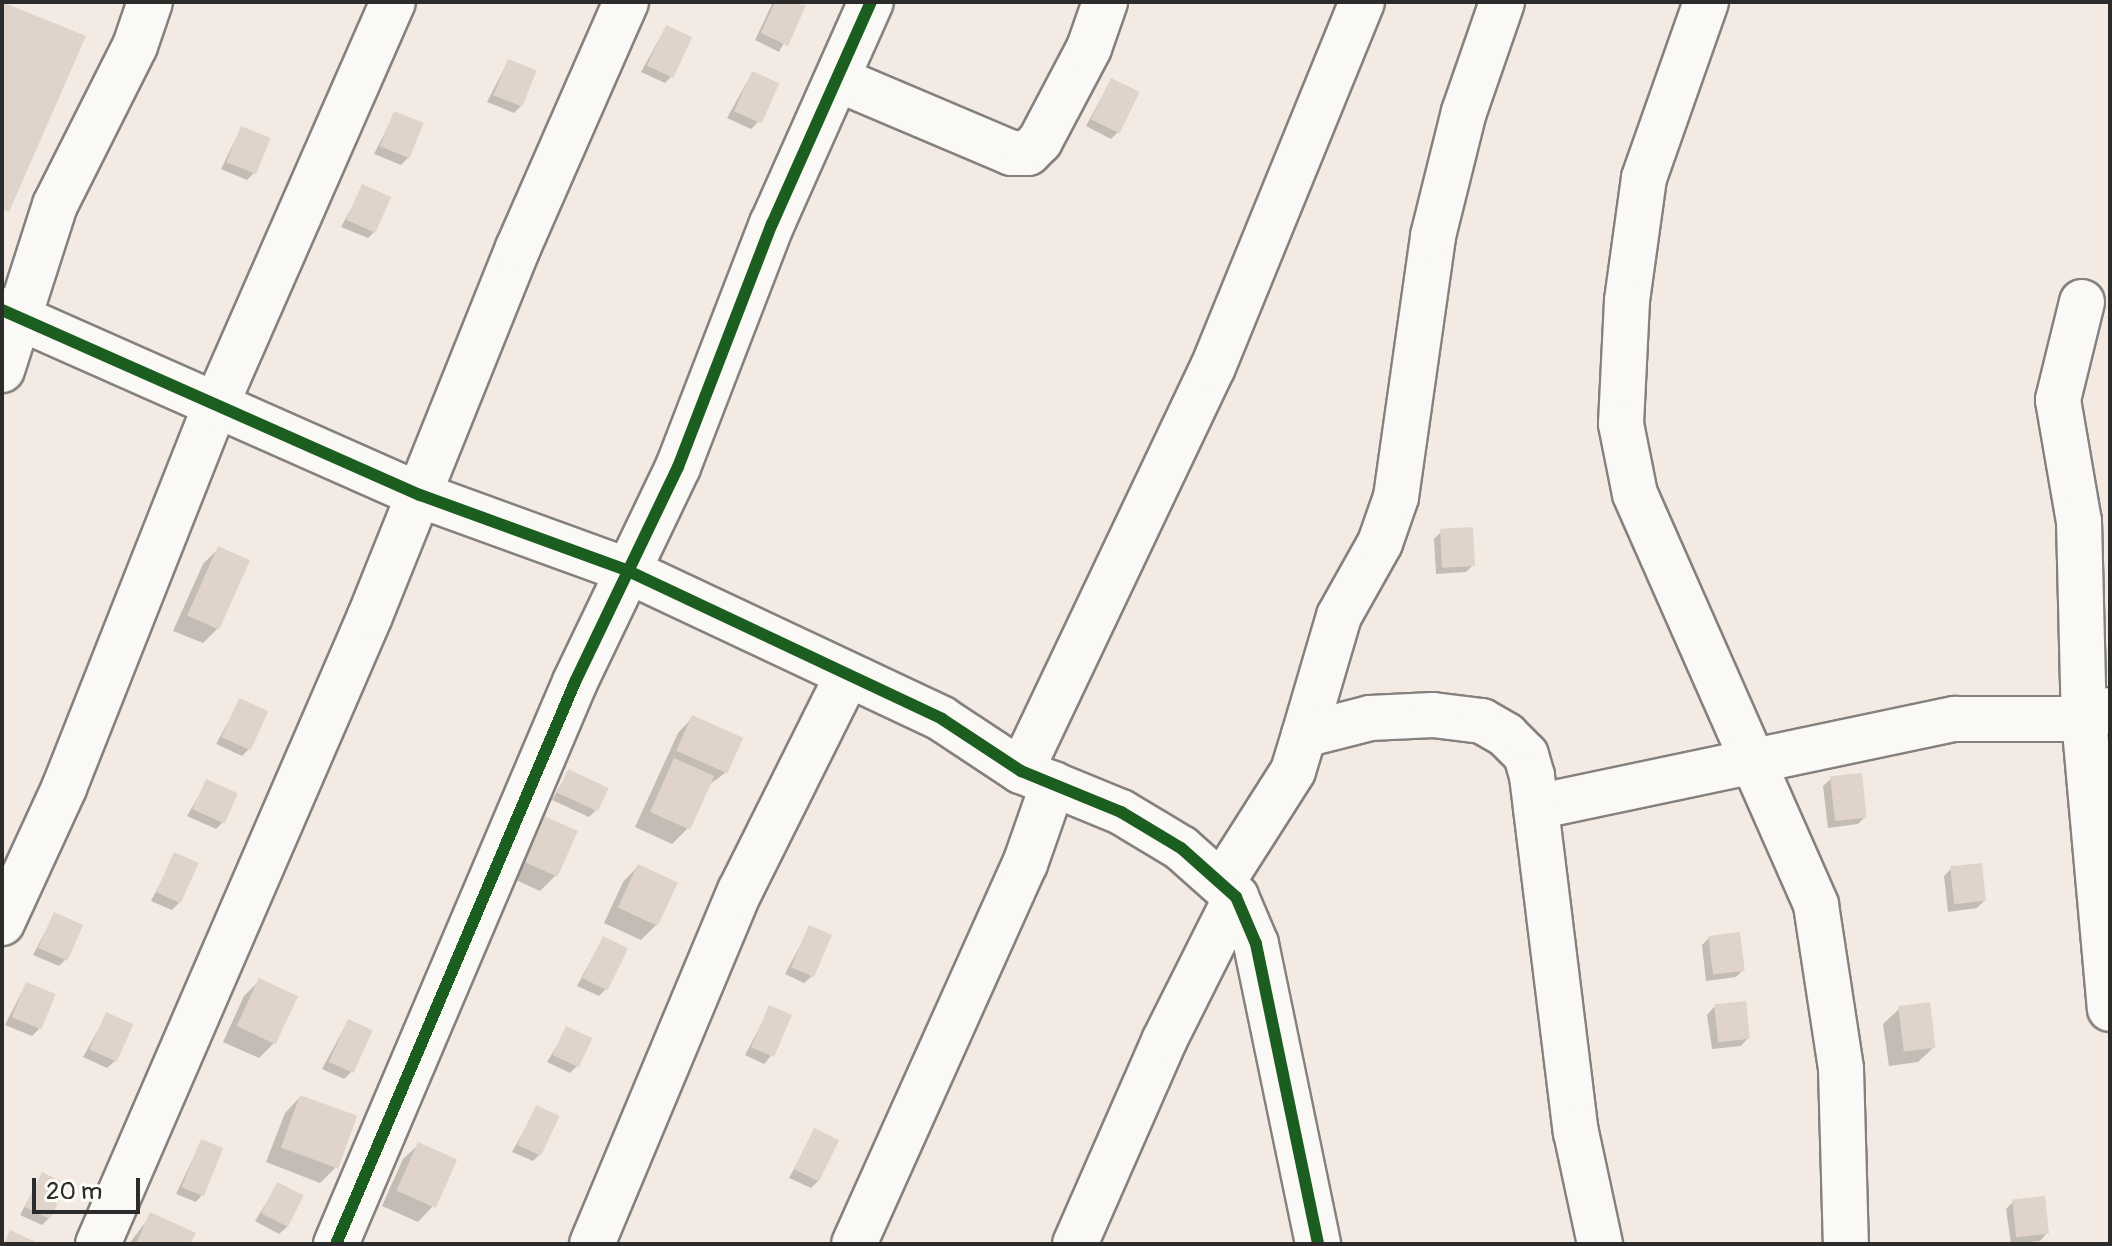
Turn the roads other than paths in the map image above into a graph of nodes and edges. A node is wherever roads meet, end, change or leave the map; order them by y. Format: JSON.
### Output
{"nodes":[{"id":1,"x":393,"y":2,"type":"edge"},
{"id":2,"x":626,"y":2,"type":"edge"},
{"id":3,"x":871,"y":2,"type":"edge"},
{"id":4,"x":1105,"y":2,"type":"edge"},
{"id":5,"x":1362,"y":2,"type":"edge"},
{"id":6,"x":1502,"y":2,"type":"edge"},
{"id":7,"x":1706,"y":2,"type":"edge"},
{"id":8,"x":144,"y":4,"type":"edge"},
{"id":9,"x":837,"y":79,"type":"junction"},
{"id":10,"x":2082,"y":302,"type":"dead end"},
{"id":11,"x":12,"y":315,"type":"edge"},
{"id":12,"x":2,"y":370,"type":"edge"},
{"id":13,"x":216,"y":405,"type":"junction"},
{"id":14,"x":420,"y":495,"type":"junction"},
{"id":15,"x":626,"y":570,"type":"junction"},
{"id":16,"x":846,"y":678,"type":"junction"},
{"id":17,"x":2097,"y":714,"type":"edge"},
{"id":18,"x":1304,"y":735,"type":"junction"},
{"id":19,"x":1751,"y":764,"type":"junction"},
{"id":20,"x":1037,"y":777,"type":"junction"},
{"id":21,"x":1536,"y":807,"type":"junction"},
{"id":22,"x":1230,"y":889,"type":"junction"},
{"id":23,"x":2,"y":923,"type":"edge"},
{"id":24,"x":2110,"y":1009,"type":"edge"},
{"id":25,"x":98,"y":1244,"type":"edge"},
{"id":26,"x":336,"y":1244,"type":"edge"},
{"id":27,"x":592,"y":1244,"type":"edge"},
{"id":28,"x":854,"y":1244,"type":"edge"},
{"id":29,"x":1075,"y":1244,"type":"edge"},
{"id":30,"x":1318,"y":1244,"type":"edge"},
{"id":31,"x":1600,"y":1244,"type":"edge"},
{"id":32,"x":1846,"y":1244,"type":"edge"}],
"edges":[{"from":1,"to":13,"type":"street"},
{"from":2,"to":14,"type":"street"},
{"from":3,"to":9,"type":"street"},
{"from":4,"to":9,"type":"street"},
{"from":5,"to":20,"type":"street"},
{"from":6,"to":18,"type":"street"},
{"from":7,"to":19,"type":"street"},
{"from":8,"to":11,"type":"street"},
{"from":9,"to":15,"type":"street"},
{"from":10,"to":17,"type":"street"},
{"from":11,"to":12,"type":"street"},
{"from":11,"to":13,"type":"street"},
{"from":13,"to":14,"type":"street"},
{"from":13,"to":23,"type":"street"},
{"from":14,"to":15,"type":"street"},
{"from":14,"to":25,"type":"street"},
{"from":15,"to":16,"type":"street"},
{"from":15,"to":26,"type":"street"},
{"from":16,"to":20,"type":"street"},
{"from":16,"to":27,"type":"street"},
{"from":17,"to":19,"type":"street"},
{"from":17,"to":24,"type":"street"},
{"from":18,"to":21,"type":"street"},
{"from":18,"to":22,"type":"street"},
{"from":19,"to":21,"type":"street"},
{"from":19,"to":32,"type":"street"},
{"from":20,"to":22,"type":"street"},
{"from":20,"to":28,"type":"street"},
{"from":21,"to":31,"type":"street"},
{"from":22,"to":29,"type":"street"},
{"from":22,"to":30,"type":"street"}]}
